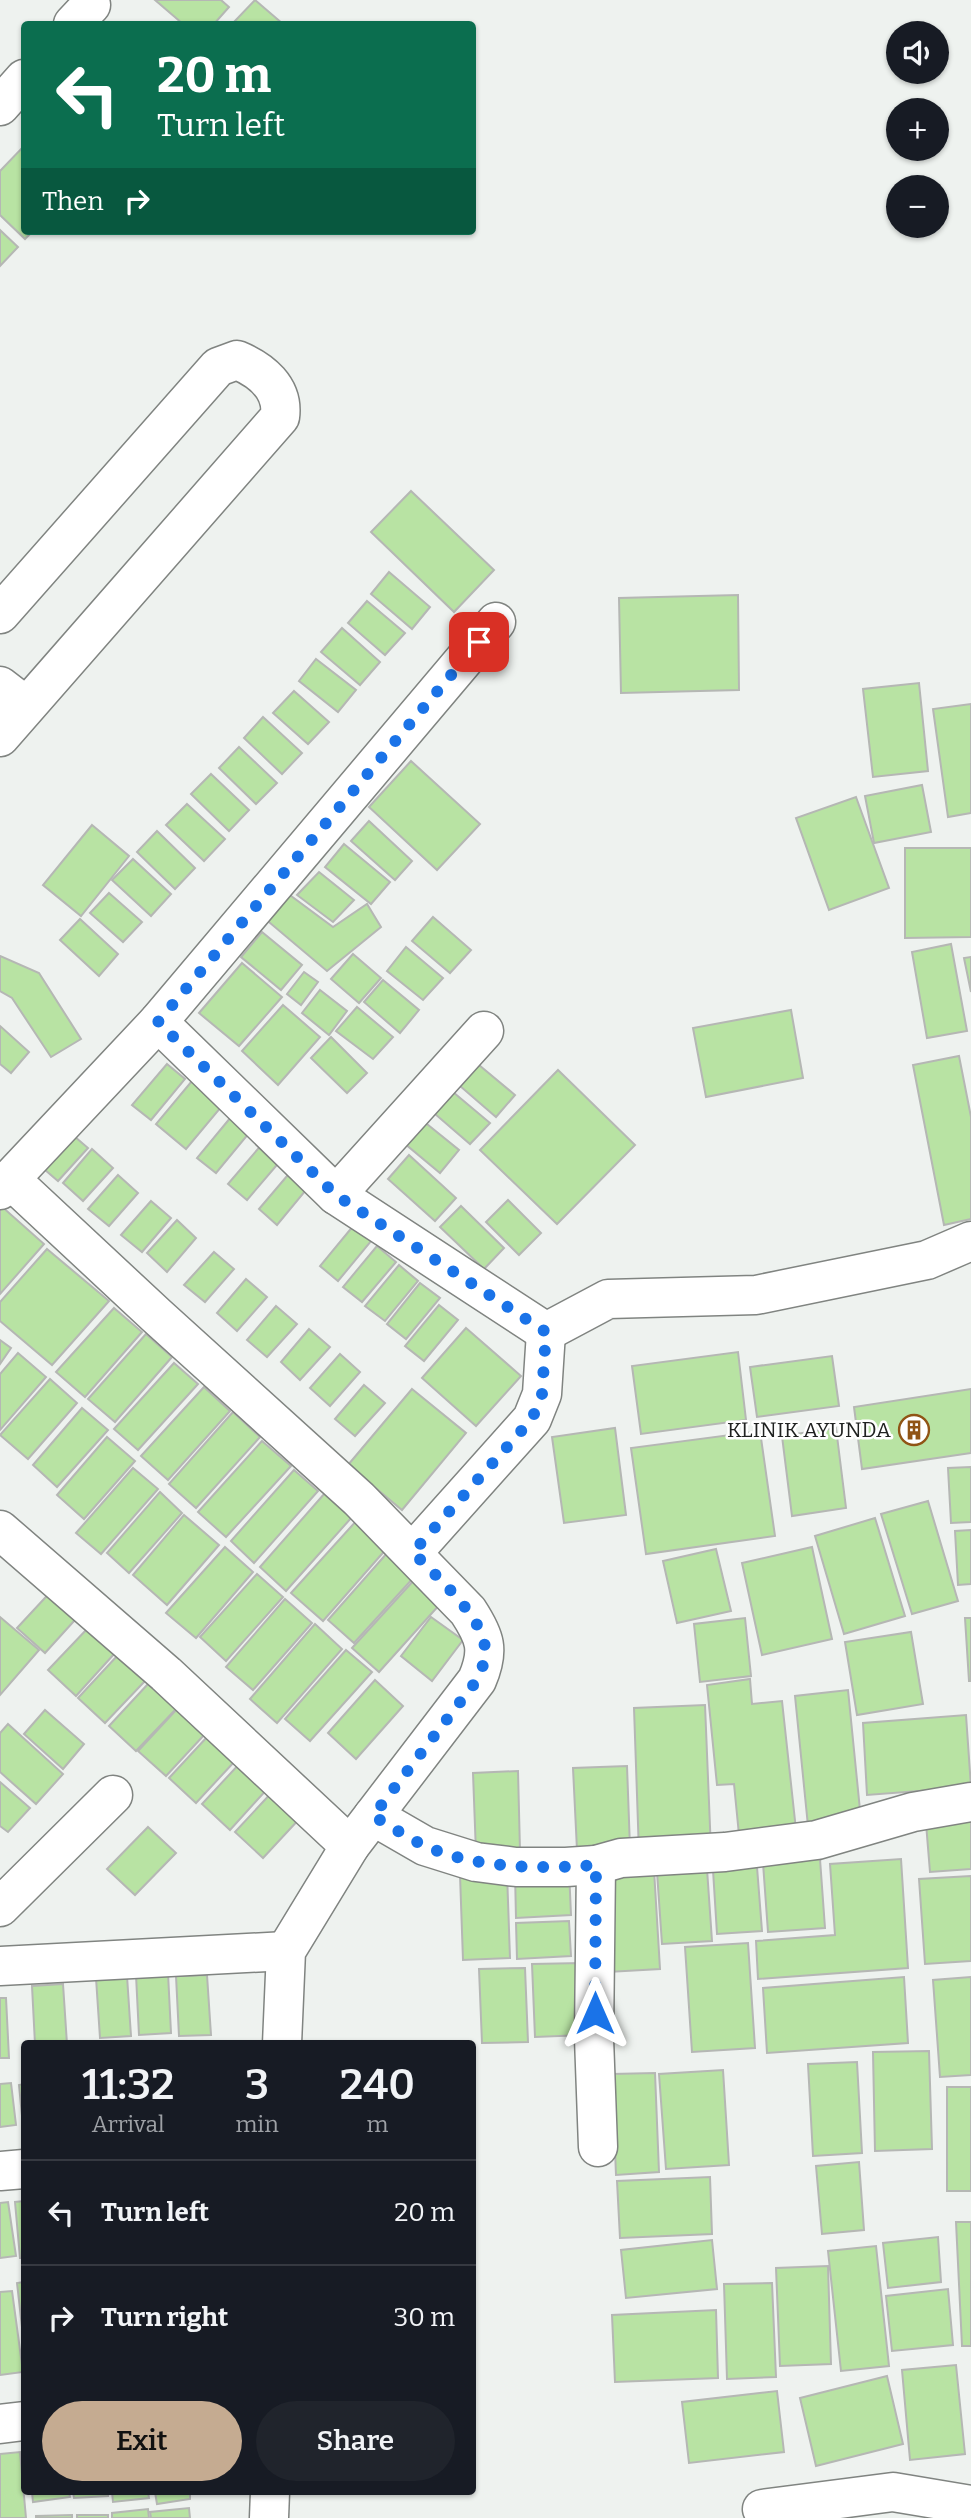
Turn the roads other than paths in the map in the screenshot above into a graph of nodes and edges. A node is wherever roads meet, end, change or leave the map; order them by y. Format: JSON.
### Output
{"nodes":[{"id":1,"x":21,"y":82,"type":"edge"},
{"id":2,"x":0,"y":106,"type":"edge"},
{"id":3,"x":0,"y":614,"type":"edge"},
{"id":4,"x":496,"y":622,"type":"dead end"},
{"id":5,"x":13,"y":696,"type":"edge"},
{"id":6,"x":0,"y":737,"type":"edge"},
{"id":7,"x":158,"y":1022,"type":"junction"},
{"id":8,"x":484,"y":1031,"type":"dead end"},
{"id":9,"x":5,"y":1184,"type":"edge"},
{"id":10,"x":336,"y":1195,"type":"junction"},
{"id":11,"x":971,"y":1241,"type":"edge"},
{"id":12,"x":546,"y":1332,"type":"junction"},
{"id":13,"x":6,"y":1547,"type":"edge"},
{"id":14,"x":413,"y":1552,"type":"junction"},
{"id":15,"x":113,"y":1795,"type":"dead end"},
{"id":16,"x":971,"y":1802,"type":"edge"},
{"id":17,"x":362,"y":1831,"type":"junction"},
{"id":18,"x":596,"y":1865,"type":"junction"},
{"id":19,"x":0,"y":1907,"type":"edge"},
{"id":20,"x":286,"y":1951,"type":"junction"},
{"id":21,"x":0,"y":1966,"type":"edge"},
{"id":22,"x":282,"y":2040,"type":"edge"},
{"id":23,"x":598,"y":2147,"type":"dead end"},
{"id":24,"x":21,"y":2169,"type":"edge"},
{"id":25,"x":0,"y":2171,"type":"edge"},
{"id":26,"x":21,"y":2421,"type":"edge"},
{"id":27,"x":0,"y":2424,"type":"edge"},
{"id":28,"x":270,"y":2495,"type":"edge"},
{"id":29,"x":971,"y":2505,"type":"edge"},
{"id":30,"x":762,"y":2510,"type":"dead end"},
{"id":31,"x":269,"y":2518,"type":"edge"}],
"edges":[{"from":1,"to":2,"type":"street"},
{"from":3,"to":5,"type":"street"},
{"from":4,"to":7,"type":"street"},
{"from":5,"to":6,"type":"street"},
{"from":7,"to":9,"type":"street"},
{"from":7,"to":10,"type":"street"},
{"from":8,"to":10,"type":"street"},
{"from":9,"to":14,"type":"street"},
{"from":10,"to":12,"type":"street"},
{"from":11,"to":12,"type":"street"},
{"from":12,"to":14,"type":"street"},
{"from":13,"to":17,"type":"street"},
{"from":14,"to":17,"type":"street"},
{"from":15,"to":19,"type":"street"},
{"from":16,"to":18,"type":"street"},
{"from":17,"to":18,"type":"street"},
{"from":17,"to":20,"type":"street"},
{"from":18,"to":23,"type":"street"},
{"from":20,"to":21,"type":"street"},
{"from":20,"to":22,"type":"street"},
{"from":24,"to":25,"type":"street"},
{"from":26,"to":27,"type":"street"},
{"from":28,"to":31,"type":"street"},
{"from":29,"to":30,"type":"street"}]}
